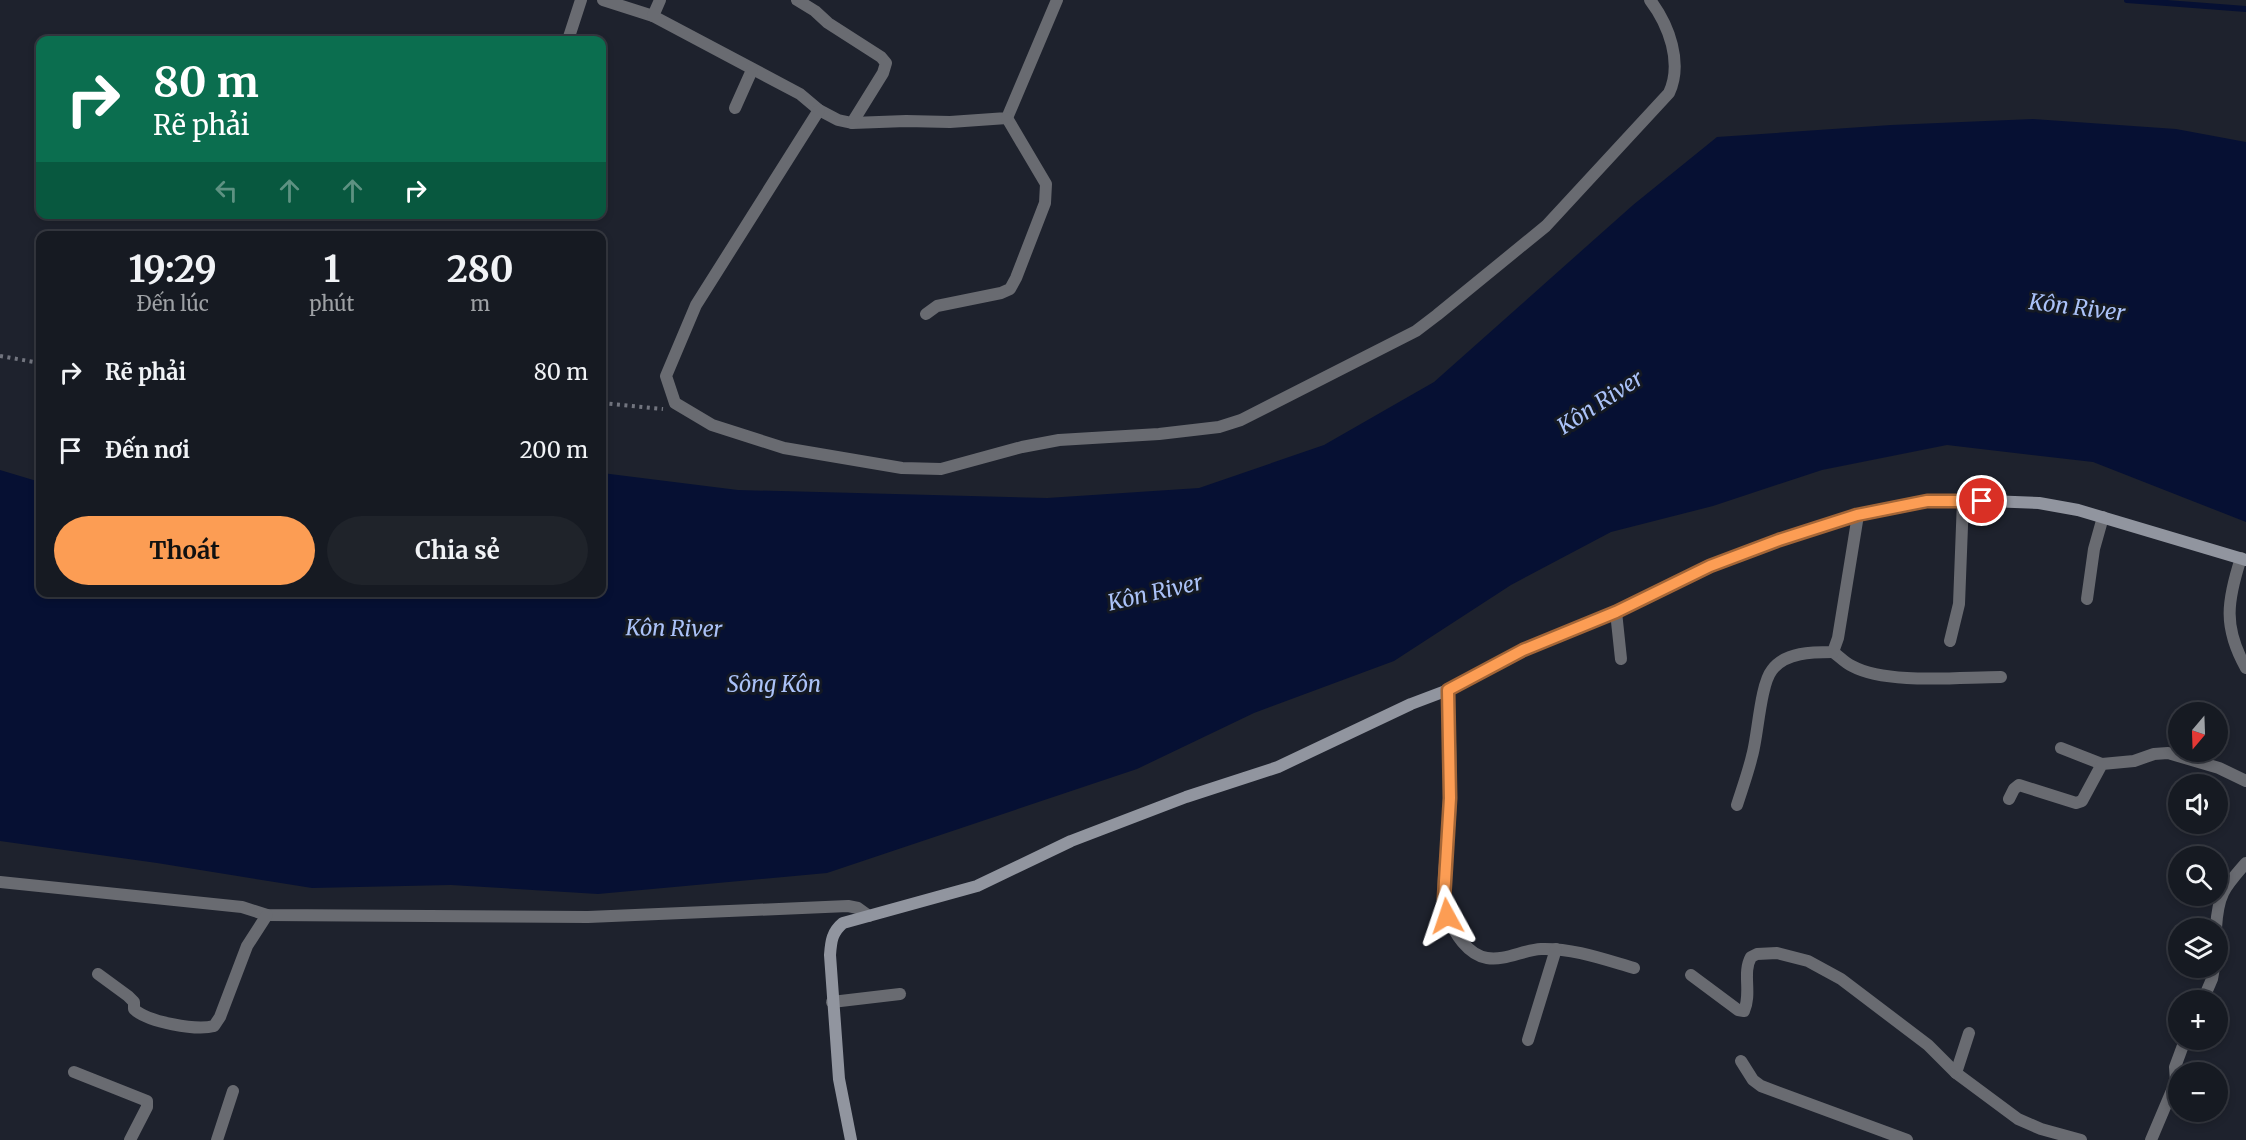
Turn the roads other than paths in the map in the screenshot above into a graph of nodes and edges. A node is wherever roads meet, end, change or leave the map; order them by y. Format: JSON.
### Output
{"nodes":[{"id":1,"x":581,"y":0,"type":"edge"},
{"id":2,"x":603,"y":0,"type":"edge"},
{"id":3,"x":660,"y":0,"type":"edge"},
{"id":4,"x":797,"y":0,"type":"edge"},
{"id":5,"x":1057,"y":0,"type":"edge"},
{"id":6,"x":1650,"y":0,"type":"edge"},
{"id":7,"x":653,"y":16,"type":"junction"},
{"id":8,"x":569,"y":36,"type":"edge"},
{"id":9,"x":752,"y":70,"type":"junction"},
{"id":10,"x":735,"y":108,"type":"dead end"},
{"id":11,"x":819,"y":110,"type":"junction"},
{"id":12,"x":1007,"y":118,"type":"junction"},
{"id":13,"x":852,"y":123,"type":"junction"},
{"id":14,"x":926,"y":314,"type":"dead end"},
{"id":15,"x":1963,"y":500,"type":"junction"},
{"id":16,"x":1857,"y":515,"type":"junction"},
{"id":17,"x":2103,"y":517,"type":"junction"},
{"id":18,"x":2243,"y":559,"type":"edge"},
{"id":19,"x":2087,"y":599,"type":"dead end"},
{"id":20,"x":1616,"y":612,"type":"junction"},
{"id":21,"x":1950,"y":641,"type":"dead end"},
{"id":22,"x":1833,"y":652,"type":"junction"},
{"id":23,"x":1621,"y":659,"type":"dead end"},
{"id":24,"x":2246,"y":668,"type":"edge"},
{"id":25,"x":2001,"y":677,"type":"dead end"},
{"id":26,"x":1448,"y":690,"type":"junction"},
{"id":27,"x":2061,"y":748,"type":"dead end"},
{"id":28,"x":2102,"y":764,"type":"junction"},
{"id":29,"x":2246,"y":781,"type":"edge"},
{"id":30,"x":2009,"y":799,"type":"dead end"},
{"id":31,"x":1737,"y":806,"type":"dead end"},
{"id":32,"x":2246,"y":863,"type":"edge"},
{"id":33,"x":0,"y":882,"type":"edge"},
{"id":34,"x":267,"y":915,"type":"junction"},
{"id":35,"x":869,"y":916,"type":"junction"},
{"id":36,"x":2217,"y":918,"type":"edge"},
{"id":37,"x":1556,"y":949,"type":"junction"},
{"id":38,"x":1634,"y":968,"type":"dead end"},
{"id":39,"x":99,"y":974,"type":"dead end"},
{"id":40,"x":1691,"y":975,"type":"dead end"},
{"id":41,"x":900,"y":994,"type":"dead end"},
{"id":42,"x":832,"y":1002,"type":"junction"},
{"id":43,"x":1969,"y":1033,"type":"dead end"},
{"id":44,"x":1528,"y":1040,"type":"dead end"},
{"id":45,"x":2181,"y":1050,"type":"edge"},
{"id":46,"x":1741,"y":1060,"type":"dead end"},
{"id":47,"x":74,"y":1072,"type":"dead end"},
{"id":48,"x":1956,"y":1073,"type":"junction"},
{"id":49,"x":233,"y":1091,"type":"dead end"},
{"id":50,"x":130,"y":1140,"type":"edge"},
{"id":51,"x":217,"y":1140,"type":"edge"},
{"id":52,"x":851,"y":1140,"type":"edge"},
{"id":53,"x":1907,"y":1140,"type":"edge"},
{"id":54,"x":2081,"y":1140,"type":"edge"},
{"id":55,"x":2151,"y":1140,"type":"edge"}],
"edges":[{"from":1,"to":8,"type":"street"},
{"from":2,"to":7,"type":"street"},
{"from":3,"to":7,"type":"street"},
{"from":4,"to":13,"type":"street"},
{"from":5,"to":12,"type":"street"},
{"from":6,"to":11,"type":"street"},
{"from":7,"to":9,"type":"street"},
{"from":9,"to":10,"type":"street"},
{"from":9,"to":11,"type":"street"},
{"from":11,"to":13,"type":"street"},
{"from":12,"to":13,"type":"street"},
{"from":12,"to":14,"type":"street"},
{"from":15,"to":16,"type":"street"},
{"from":15,"to":17,"type":"street"},
{"from":15,"to":21,"type":"street"},
{"from":16,"to":20,"type":"street"},
{"from":16,"to":22,"type":"street"},
{"from":17,"to":18,"type":"street"},
{"from":17,"to":19,"type":"street"},
{"from":18,"to":24,"type":"street"},
{"from":20,"to":23,"type":"street"},
{"from":20,"to":26,"type":"street"},
{"from":22,"to":25,"type":"street"},
{"from":22,"to":31,"type":"street"},
{"from":26,"to":35,"type":"street"},
{"from":26,"to":37,"type":"street"},
{"from":27,"to":28,"type":"street"},
{"from":28,"to":29,"type":"street"},
{"from":28,"to":30,"type":"street"},
{"from":32,"to":36,"type":"street"},
{"from":33,"to":34,"type":"street"},
{"from":34,"to":35,"type":"street"},
{"from":34,"to":39,"type":"street"},
{"from":35,"to":42,"type":"street"},
{"from":37,"to":38,"type":"street"},
{"from":37,"to":44,"type":"street"},
{"from":40,"to":48,"type":"street"},
{"from":41,"to":42,"type":"street"},
{"from":42,"to":52,"type":"street"},
{"from":43,"to":48,"type":"street"},
{"from":45,"to":55,"type":"street"},
{"from":46,"to":53,"type":"street"},
{"from":47,"to":50,"type":"street"},
{"from":48,"to":54,"type":"street"},
{"from":49,"to":51,"type":"street"}]}
